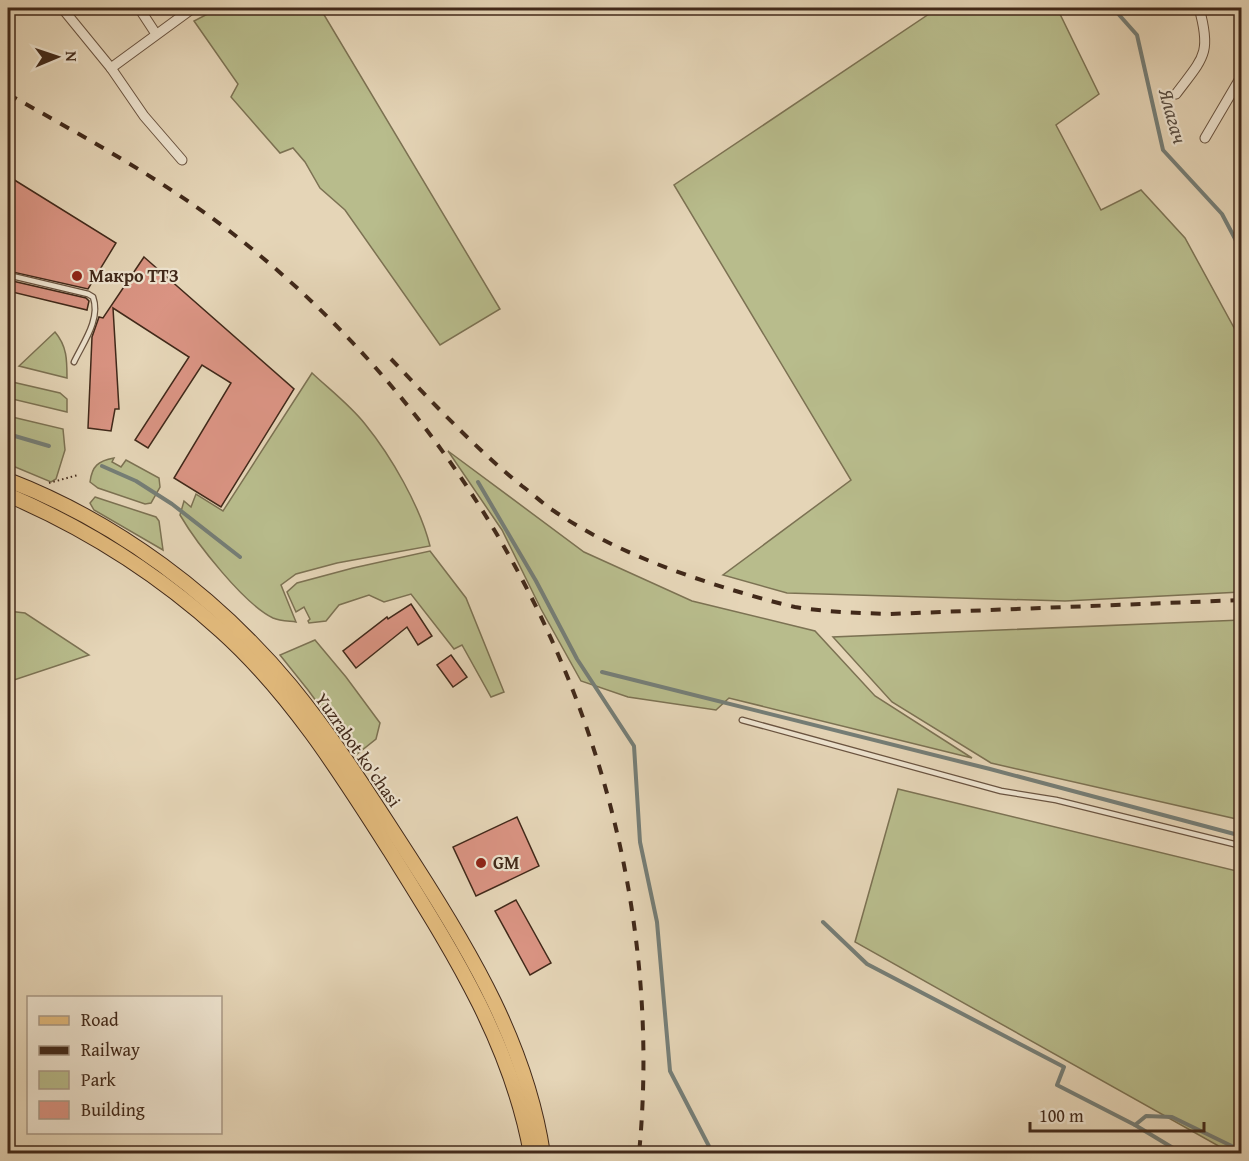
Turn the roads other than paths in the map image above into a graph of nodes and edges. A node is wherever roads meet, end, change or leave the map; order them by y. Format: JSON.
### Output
{"nodes":[{"id":1,"x":62,"y":8,"type":"edge"},
{"id":2,"x":139,"y":8,"type":"edge"},
{"id":3,"x":193,"y":8,"type":"edge"},
{"id":4,"x":1199,"y":8,"type":"edge"},
{"id":5,"x":156,"y":34,"type":"junction"},
{"id":6,"x":111,"y":68,"type":"junction"},
{"id":7,"x":1242,"y":75,"type":"edge"},
{"id":8,"x":1176,"y":94,"type":"dead end"},
{"id":9,"x":1205,"y":138,"type":"dead end"},
{"id":10,"x":182,"y":160,"type":"dead end"},
{"id":11,"x":8,"y":275,"type":"edge"},
{"id":12,"x":74,"y":362,"type":"dead end"},
{"id":13,"x":8,"y":480,"type":"edge"},
{"id":14,"x":8,"y":495,"type":"edge"},
{"id":15,"x":69,"y":507,"type":"junction"},
{"id":16,"x":61,"y":520,"type":"junction"},
{"id":17,"x":742,"y":720,"type":"dead end"},
{"id":18,"x":1242,"y":846,"type":"edge"},
{"id":19,"x":531,"y":1154,"type":"edge"},
{"id":20,"x":543,"y":1154,"type":"edge"}],
"edges":[{"from":1,"to":6,"type":"street"},
{"from":2,"to":5,"type":"street"},
{"from":3,"to":5,"type":"street"},
{"from":4,"to":8,"type":"street"},
{"from":5,"to":6,"type":"street"},
{"from":6,"to":10,"type":"street"},
{"from":7,"to":9,"type":"street"},
{"from":11,"to":12,"type":"lane"},
{"from":13,"to":15,"type":"main road","name":"Yuzrabot ko'chasi"},
{"from":14,"to":16,"type":"main road","name":"Yuzrabot ko'chasi"},
{"from":15,"to":16,"type":"main road"},
{"from":15,"to":20,"type":"main road","name":"Yuzrabot ko'chasi"},
{"from":16,"to":19,"type":"main road","name":"Yuzrabot ko'chasi"},
{"from":17,"to":18,"type":"lane"}]}
